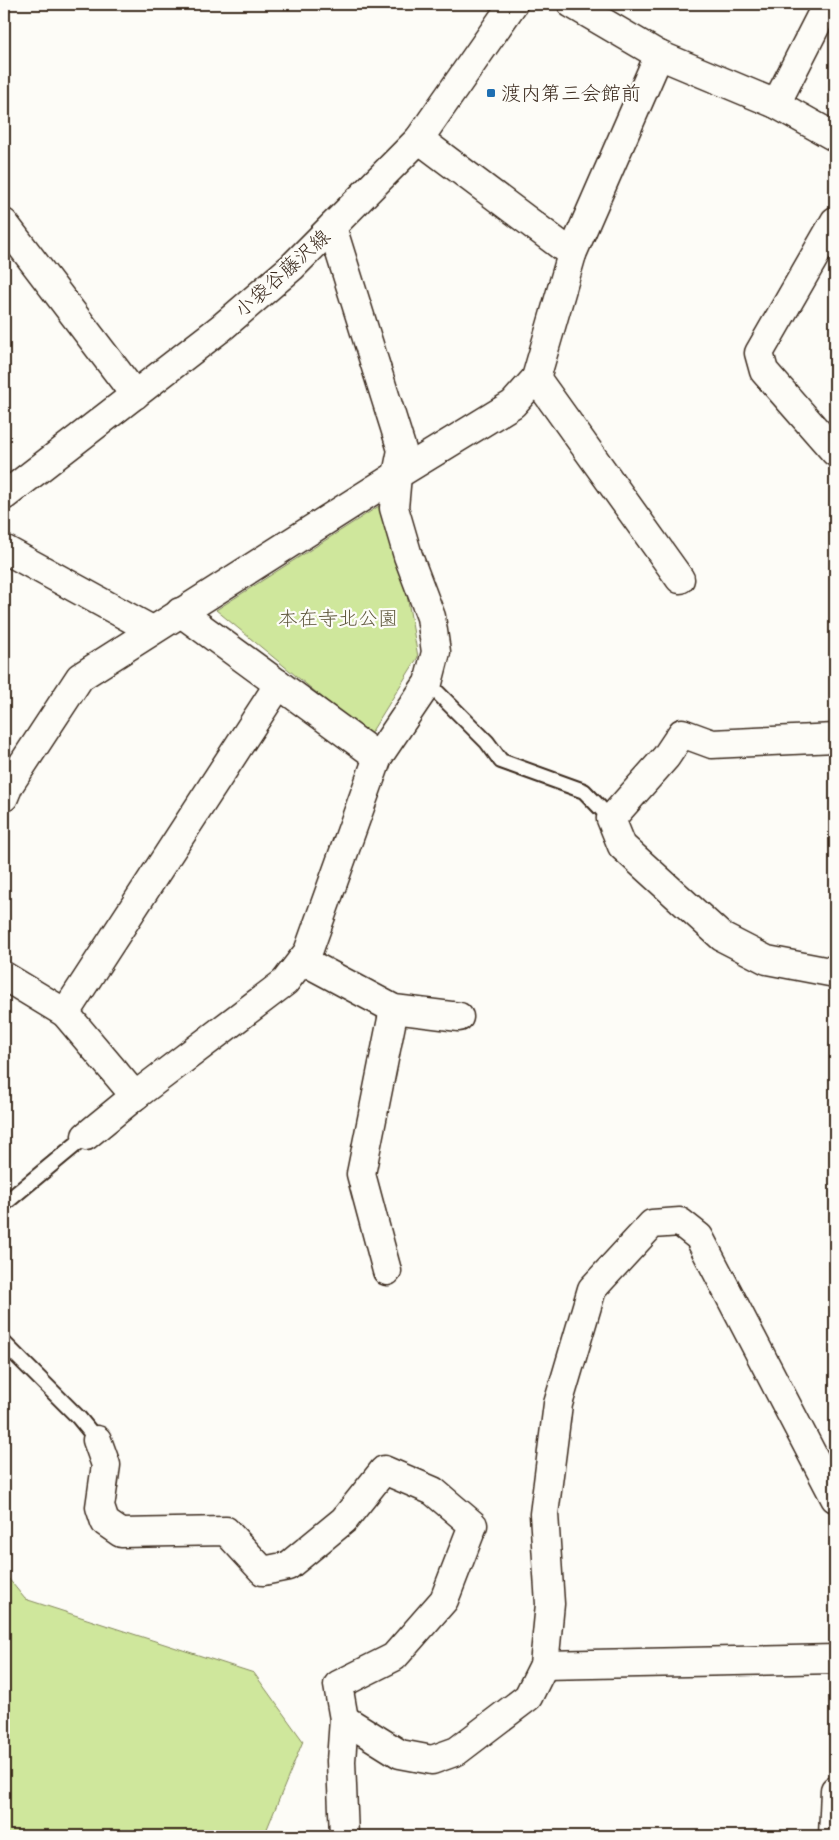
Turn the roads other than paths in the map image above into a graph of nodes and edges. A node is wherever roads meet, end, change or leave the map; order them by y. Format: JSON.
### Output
{"nodes":[{"id":1,"x":572,"y":4,"type":"edge"},
{"id":2,"x":827,"y":4,"type":"edge"},
{"id":3,"x":508,"y":6,"type":"edge"},
{"id":4,"x":659,"y":55,"type":"junction"},
{"id":5,"x":776,"y":104,"type":"junction"},
{"id":6,"x":835,"y":137,"type":"edge"},
{"id":7,"x":418,"y":139,"type":"junction"},
{"id":8,"x":835,"y":221,"type":"edge"},
{"id":9,"x":4,"y":223,"type":"edge"},
{"id":10,"x":332,"y":227,"type":"junction"},
{"id":11,"x":572,"y":254,"type":"junction"},
{"id":12,"x":536,"y":378,"type":"junction"},
{"id":13,"x":135,"y":395,"type":"junction"},
{"id":14,"x":835,"y":452,"type":"edge"},
{"id":15,"x":397,"y":475,"type":"junction"},
{"id":16,"x":4,"y":496,"type":"edge"},
{"id":17,"x":4,"y":549,"type":"edge"},
{"id":18,"x":680,"y":579,"type":"dead end"},
{"id":19,"x":180,"y":612,"type":"junction"},
{"id":20,"x":152,"y":630,"type":"junction"},
{"id":21,"x":428,"y":683,"type":"junction"},
{"id":22,"x":279,"y":684,"type":"junction"},
{"id":23,"x":835,"y":738,"type":"edge"},
{"id":24,"x":378,"y":757,"type":"junction"},
{"id":25,"x":4,"y":797,"type":"edge"},
{"id":26,"x":610,"y":819,"type":"junction"},
{"id":27,"x":302,"y":960,"type":"junction"},
{"id":28,"x":835,"y":973,"type":"edge"},
{"id":29,"x":4,"y":976,"type":"edge"},
{"id":30,"x":394,"y":1009,"type":"junction"},
{"id":31,"x":65,"y":1013,"type":"junction"},
{"id":32,"x":459,"y":1017,"type":"dead end"},
{"id":33,"x":134,"y":1096,"type":"junction"},
{"id":34,"x":86,"y":1136,"type":"joint"},
{"id":35,"x":4,"y":1204,"type":"edge"},
{"id":36,"x":387,"y":1271,"type":"dead end"},
{"id":37,"x":4,"y":1343,"type":"edge"},
{"id":38,"x":97,"y":1440,"type":"joint"},
{"id":39,"x":835,"y":1498,"type":"edge"},
{"id":40,"x":835,"y":1659,"type":"edge"},
{"id":41,"x":544,"y":1666,"type":"junction"},
{"id":42,"x":344,"y":1719,"type":"junction"},
{"id":43,"x":835,"y":1790,"type":"edge"},
{"id":44,"x":344,"y":1836,"type":"edge"},
{"id":45,"x":833,"y":1836,"type":"edge"}],
"edges":[{"from":1,"to":4,"type":"street"},
{"from":2,"to":5,"type":"street"},
{"from":3,"to":7,"type":"street","name":"小袋谷藤沢線"},
{"from":4,"to":5,"type":"street"},
{"from":4,"to":11,"type":"street"},
{"from":5,"to":6,"type":"street"},
{"from":7,"to":10,"type":"street","name":"小袋谷藤沢線"},
{"from":7,"to":11,"type":"street"},
{"from":8,"to":14,"type":"street"},
{"from":9,"to":13,"type":"street"},
{"from":10,"to":13,"type":"street","name":"小袋谷藤沢線"},
{"from":10,"to":15,"type":"street"},
{"from":11,"to":12,"type":"street"},
{"from":12,"to":15,"type":"street"},
{"from":12,"to":18,"type":"street"},
{"from":13,"to":16,"type":"street","name":"小袋谷藤沢線"},
{"from":15,"to":19,"type":"street"},
{"from":15,"to":21,"type":"street"},
{"from":17,"to":20,"type":"street"},
{"from":19,"to":20,"type":"street"},
{"from":19,"to":22,"type":"street"},
{"from":20,"to":25,"type":"street"},
{"from":21,"to":24,"type":"street"},
{"from":21,"to":26,"type":"lane"},
{"from":22,"to":24,"type":"street"},
{"from":22,"to":31,"type":"street"},
{"from":23,"to":26,"type":"street"},
{"from":24,"to":27,"type":"street"},
{"from":26,"to":28,"type":"street"},
{"from":27,"to":30,"type":"street"},
{"from":27,"to":33,"type":"street"},
{"from":29,"to":31,"type":"street"},
{"from":30,"to":32,"type":"street"},
{"from":30,"to":36,"type":"street"},
{"from":31,"to":33,"type":"street"},
{"from":33,"to":34,"type":"street"},
{"from":34,"to":35,"type":"lane"},
{"from":37,"to":38,"type":"lane"},
{"from":38,"to":42,"type":"street"},
{"from":39,"to":41,"type":"street"},
{"from":40,"to":41,"type":"street"},
{"from":41,"to":42,"type":"street"},
{"from":42,"to":44,"type":"street"},
{"from":43,"to":45,"type":"street"}]}
